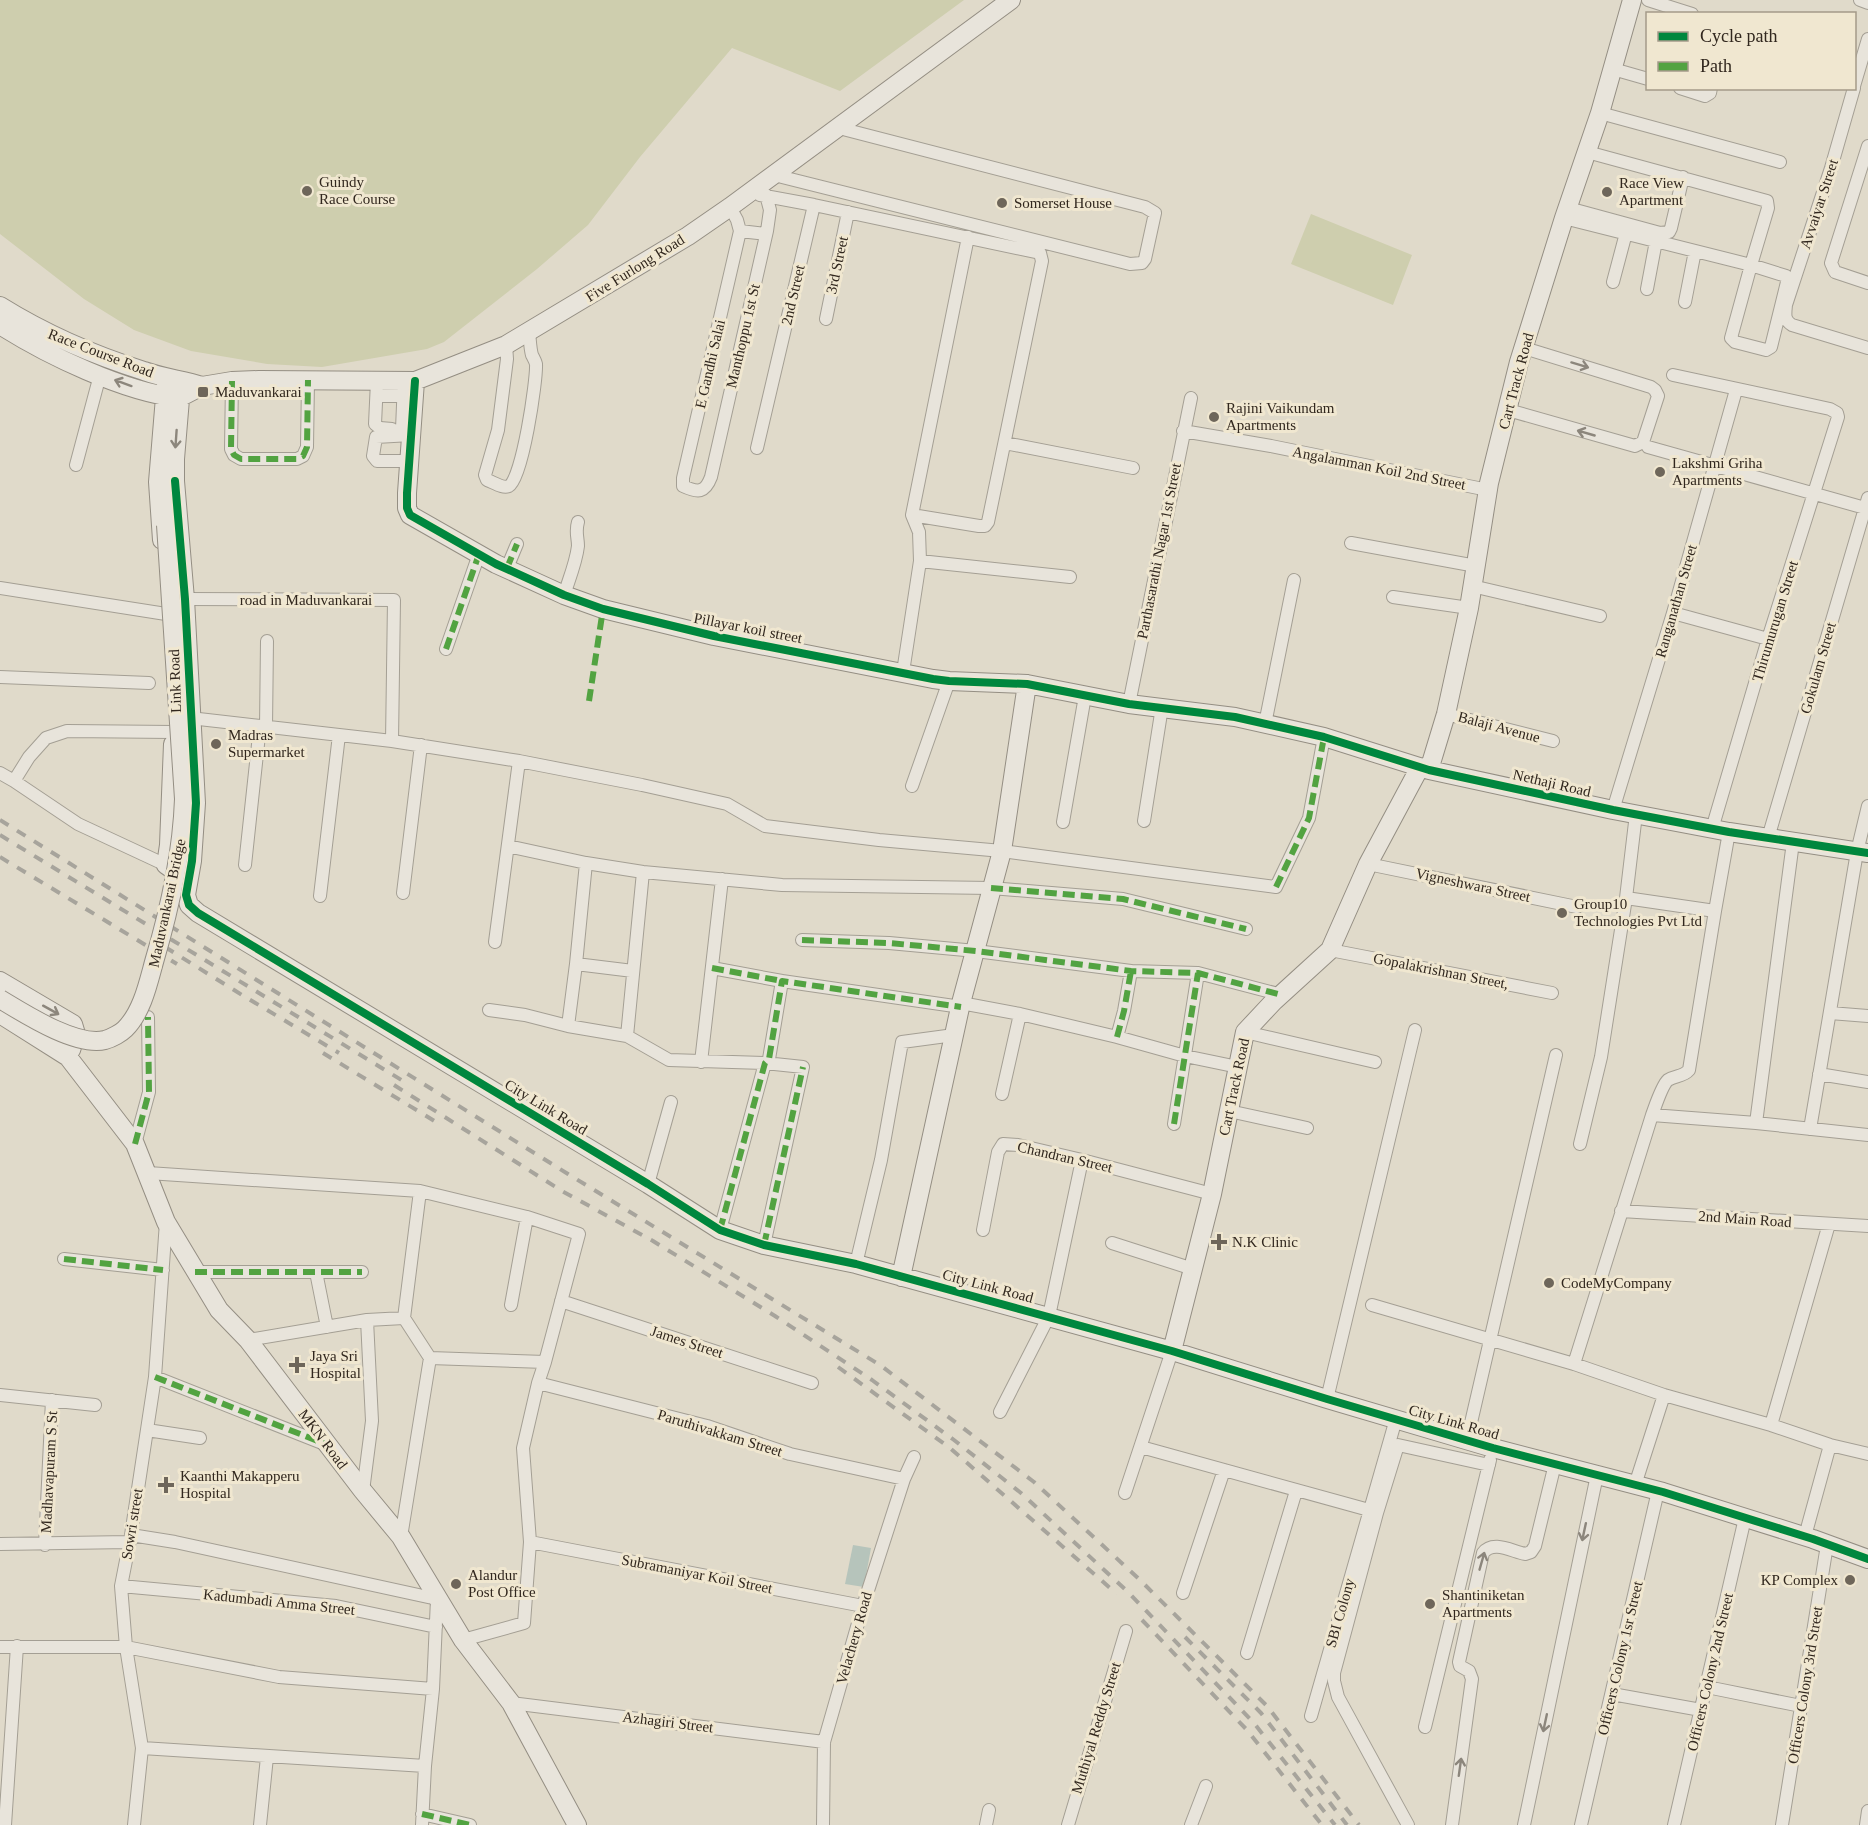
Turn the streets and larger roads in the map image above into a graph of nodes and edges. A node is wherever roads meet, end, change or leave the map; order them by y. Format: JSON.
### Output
{"nodes":[{"id":1,"x":1011,"y":0,"type":"edge"},
{"id":2,"x":1632,"y":0,"type":"edge"},
{"id":3,"x":1648,"y":0,"type":"edge"},
{"id":4,"x":1860,"y":0,"type":"edge"},
{"id":5,"x":1868,"y":3,"type":"edge"},
{"id":6,"x":1686,"y":12,"type":"edge"},
{"id":7,"x":1868,"y":39,"type":"edge"},
{"id":8,"x":1613,"y":69,"type":"junction"},
{"id":9,"x":1646,"y":79,"type":"edge"},
{"id":10,"x":1856,"y":80,"type":"edge"},
{"id":11,"x":1686,"y":90,"type":"edge"},
{"id":12,"x":1711,"y":90,"type":"edge"},
{"id":13,"x":1853,"y":90,"type":"edge"},
{"id":14,"x":1600,"y":113,"type":"junction"},
{"id":15,"x":839,"y":128,"type":"junction"},
{"id":16,"x":1868,"y":146,"type":"edge"},
{"id":17,"x":1587,"y":152,"type":"junction"},
{"id":18,"x":1780,"y":162,"type":"dead end"},
{"id":19,"x":774,"y":175,"type":"junction"},
{"id":20,"x":1683,"y":177,"type":"junction"},
{"id":21,"x":757,"y":194,"type":"junction"},
{"id":22,"x":814,"y":205,"type":"junction"},
{"id":23,"x":730,"y":207,"type":"junction"},
{"id":24,"x":848,"y":212,"type":"junction"},
{"id":25,"x":1566,"y":213,"type":"junction"},
{"id":26,"x":740,"y":231,"type":"junction"},
{"id":27,"x":1626,"y":233,"type":"junction"},
{"id":28,"x":766,"y":234,"type":"junction"},
{"id":29,"x":969,"y":237,"type":"junction"},
{"id":30,"x":1656,"y":241,"type":"junction"},
{"id":31,"x":1695,"y":251,"type":"junction"},
{"id":32,"x":1751,"y":265,"type":"junction"},
{"id":33,"x":1613,"y":282,"type":"dead end"},
{"id":34,"x":1868,"y":283,"type":"edge"},
{"id":35,"x":1647,"y":289,"type":"dead end"},
{"id":36,"x":1685,"y":302,"type":"dead end"},
{"id":37,"x":0,"y":306,"type":"edge"},
{"id":38,"x":826,"y":319,"type":"dead end"},
{"id":39,"x":0,"y":325,"type":"edge"},
{"id":40,"x":529,"y":332,"type":"junction"},
{"id":41,"x":506,"y":345,"type":"junction"},
{"id":42,"x":1524,"y":348,"type":"junction"},
{"id":43,"x":1868,"y":348,"type":"edge"},
{"id":44,"x":100,"y":375,"type":"junction"},
{"id":45,"x":1672,"y":375,"type":"dead end"},
{"id":46,"x":308,"y":380,"type":"junction"},
{"id":47,"x":232,"y":381,"type":"junction"},
{"id":48,"x":408,"y":386,"type":"junction"},
{"id":49,"x":173,"y":388,"type":"junction"},
{"id":50,"x":377,"y":388,"type":"junction"},
{"id":51,"x":1736,"y":390,"type":"junction"},
{"id":52,"x":1191,"y":398,"type":"dead end"},
{"id":53,"x":1508,"y":410,"type":"junction"},
{"id":54,"x":408,"y":431,"type":"junction"},
{"id":55,"x":1183,"y":431,"type":"junction"},
{"id":56,"x":1005,"y":443,"type":"junction"},
{"id":57,"x":1648,"y":447,"type":"dead end"},
{"id":58,"x":757,"y":448,"type":"dead end"},
{"id":59,"x":409,"y":460,"type":"junction"},
{"id":60,"x":76,"y":465,"type":"dead end"},
{"id":61,"x":1714,"y":466,"type":"junction"},
{"id":62,"x":1133,"y":468,"type":"dead end"},
{"id":63,"x":711,"y":477,"type":"joint"},
{"id":64,"x":167,"y":481,"type":"junction"},
{"id":65,"x":1488,"y":490,"type":"junction"},
{"id":66,"x":1814,"y":495,"type":"junction"},
{"id":67,"x":1866,"y":503,"type":"edge"},
{"id":68,"x":912,"y":515,"type":"junction"},
{"id":69,"x":578,"y":522,"type":"dead end"},
{"id":70,"x":1351,"y":543,"type":"dead end"},
{"id":71,"x":517,"y":544,"type":"dead end"},
{"id":72,"x":479,"y":554,"type":"junction"},
{"id":73,"x":920,"y":561,"type":"junction"},
{"id":74,"x":1476,"y":566,"type":"junction"},
{"id":75,"x":507,"y":568,"type":"junction"},
{"id":76,"x":1070,"y":577,"type":"dead end"},
{"id":77,"x":1294,"y":580,"type":"dead end"},
{"id":78,"x":1472,"y":586,"type":"junction"},
{"id":79,"x":0,"y":588,"type":"edge"},
{"id":80,"x":564,"y":595,"type":"junction"},
{"id":81,"x":1393,"y":597,"type":"dead end"},
{"id":82,"x":185,"y":599,"type":"junction"},
{"id":83,"x":1468,"y":608,"type":"junction"},
{"id":84,"x":1673,"y":613,"type":"junction"},
{"id":85,"x":166,"y":614,"type":"junction"},
{"id":86,"x":1600,"y":616,"type":"dead end"},
{"id":87,"x":1768,"y":639,"type":"junction"},
{"id":88,"x":267,"y":641,"type":"dead end"},
{"id":89,"x":446,"y":649,"type":"dead end"},
{"id":90,"x":903,"y":672,"type":"junction"},
{"id":91,"x":0,"y":676,"type":"edge"},
{"id":92,"x":949,"y":681,"type":"junction"},
{"id":93,"x":149,"y":683,"type":"dead end"},
{"id":94,"x":1027,"y":684,"type":"junction"},
{"id":95,"x":1085,"y":696,"type":"junction"},
{"id":96,"x":1129,"y":704,"type":"junction"},
{"id":97,"x":1161,"y":707,"type":"junction"},
{"id":98,"x":1446,"y":714,"type":"junction"},
{"id":99,"x":1235,"y":717,"type":"joint"},
{"id":100,"x":190,"y":718,"type":"junction"},
{"id":101,"x":1265,"y":724,"type":"junction"},
{"id":102,"x":263,"y":726,"type":"junction"},
{"id":103,"x":173,"y":732,"type":"junction"},
{"id":104,"x":339,"y":735,"type":"junction"},
{"id":105,"x":1324,"y":737,"type":"junction"},
{"id":106,"x":392,"y":741,"type":"junction"},
{"id":107,"x":1553,"y":741,"type":"dead end"},
{"id":108,"x":421,"y":745,"type":"junction"},
{"id":109,"x":519,"y":761,"type":"junction"},
{"id":110,"x":1425,"y":768,"type":"junction"},
{"id":111,"x":0,"y":773,"type":"edge"},
{"id":112,"x":14,"y":781,"type":"junction"},
{"id":113,"x":912,"y":786,"type":"dead end"},
{"id":114,"x":1868,"y":806,"type":"edge"},
{"id":115,"x":1613,"y":810,"type":"junction"},
{"id":116,"x":1636,"y":814,"type":"junction"},
{"id":117,"x":1144,"y":821,"type":"dead end"},
{"id":118,"x":1063,"y":822,"type":"dead end"},
{"id":119,"x":1721,"y":830,"type":"junction"},
{"id":120,"x":1768,"y":838,"type":"junction"},
{"id":121,"x":1793,"y":842,"type":"junction"},
{"id":122,"x":507,"y":846,"type":"junction"},
{"id":123,"x":1002,"y":851,"type":"junction"},
{"id":124,"x":1862,"y":852,"type":"edge"},
{"id":125,"x":586,"y":863,"type":"junction"},
{"id":126,"x":1368,"y":864,"type":"junction"},
{"id":127,"x":166,"y":865,"type":"junction"},
{"id":128,"x":246,"y":865,"type":"dead end"},
{"id":129,"x":643,"y":872,"type":"junction"},
{"id":130,"x":722,"y":879,"type":"junction"},
{"id":131,"x":188,"y":880,"type":"junction"},
{"id":132,"x":991,"y":888,"type":"junction"},
{"id":133,"x":403,"y":893,"type":"dead end"},
{"id":134,"x":320,"y":896,"type":"dead end"},
{"id":135,"x":1626,"y":898,"type":"junction"},
{"id":136,"x":1577,"y":907,"type":"dead end"},
{"id":137,"x":1715,"y":911,"type":"junction"},
{"id":138,"x":1246,"y":929,"type":"dead end"},
{"id":139,"x":802,"y":940,"type":"dead end"},
{"id":140,"x":495,"y":942,"type":"dead end"},
{"id":141,"x":1330,"y":950,"type":"junction"},
{"id":142,"x":976,"y":951,"type":"junction"},
{"id":143,"x":576,"y":964,"type":"junction"},
{"id":144,"x":712,"y":968,"type":"junction"},
{"id":145,"x":633,"y":971,"type":"junction"},
{"id":146,"x":1131,"y":971,"type":"junction"},
{"id":147,"x":1198,"y":973,"type":"junction"},
{"id":148,"x":0,"y":981,"type":"edge"},
{"id":149,"x":782,"y":981,"type":"junction"},
{"id":150,"x":1552,"y":993,"type":"dead end"},
{"id":151,"x":1282,"y":995,"type":"junction"},
{"id":152,"x":0,"y":999,"type":"edge"},
{"id":153,"x":961,"y":1005,"type":"junction"},
{"id":154,"x":489,"y":1010,"type":"dead end"},
{"id":155,"x":1830,"y":1013,"type":"junction"},
{"id":156,"x":0,"y":1014,"type":"edge"},
{"id":157,"x":1020,"y":1014,"type":"junction"},
{"id":158,"x":1868,"y":1016,"type":"edge"},
{"id":159,"x":148,"y":1017,"type":"dead end"},
{"id":160,"x":568,"y":1026,"type":"junction"},
{"id":161,"x":1415,"y":1030,"type":"dead end"},
{"id":162,"x":1245,"y":1032,"type":"junction"},
{"id":163,"x":954,"y":1035,"type":"junction"},
{"id":164,"x":627,"y":1036,"type":"junction"},
{"id":165,"x":1117,"y":1037,"type":"junction"},
{"id":166,"x":1556,"y":1054,"type":"dead end"},
{"id":167,"x":1185,"y":1056,"type":"junction"},
{"id":168,"x":68,"y":1057,"type":"junction"},
{"id":169,"x":701,"y":1062,"type":"junction"},
{"id":170,"x":1375,"y":1062,"type":"dead end"},
{"id":171,"x":765,"y":1063,"type":"junction"},
{"id":172,"x":1238,"y":1067,"type":"junction"},
{"id":173,"x":1818,"y":1074,"type":"junction"},
{"id":174,"x":1868,"y":1082,"type":"edge"},
{"id":175,"x":1002,"y":1094,"type":"dead end"},
{"id":176,"x":671,"y":1102,"type":"dead end"},
{"id":177,"x":1229,"y":1111,"type":"junction"},
{"id":178,"x":1652,"y":1115,"type":"junction"},
{"id":179,"x":1756,"y":1123,"type":"junction"},
{"id":180,"x":1174,"y":1124,"type":"dead end"},
{"id":181,"x":1307,"y":1128,"type":"dead end"},
{"id":182,"x":1810,"y":1129,"type":"junction"},
{"id":183,"x":1868,"y":1135,"type":"edge"},
{"id":184,"x":135,"y":1144,"type":"junction"},
{"id":185,"x":1580,"y":1144,"type":"dead end"},
{"id":186,"x":1082,"y":1160,"type":"junction"},
{"id":187,"x":148,"y":1173,"type":"junction"},
{"id":188,"x":648,"y":1184,"type":"junction"},
{"id":189,"x":420,"y":1191,"type":"junction"},
{"id":190,"x":1212,"y":1194,"type":"junction"},
{"id":191,"x":1621,"y":1211,"type":"junction"},
{"id":192,"x":526,"y":1216,"type":"junction"},
{"id":193,"x":166,"y":1222,"type":"junction"},
{"id":194,"x":1829,"y":1224,"type":"junction"},
{"id":195,"x":1868,"y":1226,"type":"edge"},
{"id":196,"x":720,"y":1230,"type":"junction"},
{"id":197,"x":983,"y":1230,"type":"dead end"},
{"id":198,"x":1112,"y":1243,"type":"dead end"},
{"id":199,"x":764,"y":1245,"type":"junction"},
{"id":200,"x":64,"y":1259,"type":"dead end"},
{"id":201,"x":856,"y":1264,"type":"junction"},
{"id":202,"x":1193,"y":1269,"type":"junction"},
{"id":203,"x":163,"y":1270,"type":"junction"},
{"id":204,"x":195,"y":1272,"type":"junction"},
{"id":205,"x":316,"y":1272,"type":"junction"},
{"id":206,"x":362,"y":1272,"type":"dead end"},
{"id":207,"x":901,"y":1277,"type":"junction"},
{"id":208,"x":561,"y":1301,"type":"junction"},
{"id":209,"x":511,"y":1305,"type":"dead end"},
{"id":210,"x":1372,"y":1305,"type":"dead end"},
{"id":211,"x":1049,"y":1316,"type":"junction"},
{"id":212,"x":404,"y":1318,"type":"junction"},
{"id":213,"x":367,"y":1320,"type":"junction"},
{"id":214,"x":327,"y":1327,"type":"junction"},
{"id":215,"x":248,"y":1340,"type":"junction"},
{"id":216,"x":1489,"y":1340,"type":"junction"},
{"id":217,"x":1172,"y":1351,"type":"junction"},
{"id":218,"x":430,"y":1358,"type":"junction"},
{"id":219,"x":545,"y":1362,"type":"junction"},
{"id":220,"x":1574,"y":1364,"type":"junction"},
{"id":221,"x":155,"y":1377,"type":"junction"},
{"id":222,"x":538,"y":1383,"type":"junction"},
{"id":223,"x":812,"y":1383,"type":"dead end"},
{"id":224,"x":0,"y":1395,"type":"edge"},
{"id":225,"x":1664,"y":1395,"type":"junction"},
{"id":226,"x":1326,"y":1399,"type":"junction"},
{"id":227,"x":52,"y":1400,"type":"junction"},
{"id":228,"x":95,"y":1405,"type":"dead end"},
{"id":229,"x":1000,"y":1412,"type":"dead end"},
{"id":230,"x":1396,"y":1419,"type":"junction"},
{"id":231,"x":1771,"y":1425,"type":"junction"},
{"id":232,"x":147,"y":1430,"type":"junction"},
{"id":233,"x":200,"y":1438,"type":"dead end"},
{"id":234,"x":1467,"y":1440,"type":"junction"},
{"id":235,"x":1830,"y":1444,"type":"junction"},
{"id":236,"x":328,"y":1445,"type":"junction"},
{"id":237,"x":1141,"y":1448,"type":"junction"},
{"id":238,"x":1868,"y":1454,"type":"edge"},
{"id":239,"x":914,"y":1457,"type":"dead end"},
{"id":240,"x":1491,"y":1457,"type":"junction"},
{"id":241,"x":1555,"y":1464,"type":"junction"},
{"id":242,"x":1224,"y":1470,"type":"junction"},
{"id":243,"x":1597,"y":1475,"type":"junction"},
{"id":244,"x":904,"y":1479,"type":"junction"},
{"id":245,"x":1635,"y":1485,"type":"junction"},
{"id":246,"x":363,"y":1491,"type":"junction"},
{"id":247,"x":1296,"y":1491,"type":"junction"},
{"id":248,"x":1658,"y":1491,"type":"junction"},
{"id":249,"x":1125,"y":1493,"type":"dead end"},
{"id":250,"x":1369,"y":1510,"type":"junction"},
{"id":251,"x":1745,"y":1518,"type":"junction"},
{"id":252,"x":1805,"y":1536,"type":"junction"},
{"id":253,"x":401,"y":1537,"type":"junction"},
{"id":254,"x":130,"y":1539,"type":"junction"},
{"id":255,"x":530,"y":1542,"type":"junction"},
{"id":256,"x":0,"y":1544,"type":"edge"},
{"id":257,"x":45,"y":1545,"type":"junction"},
{"id":258,"x":1827,"y":1545,"type":"junction"},
{"id":259,"x":1868,"y":1559,"type":"edge"},
{"id":260,"x":121,"y":1586,"type":"junction"},
{"id":261,"x":1182,"y":1593,"type":"dead end"},
{"id":262,"x":437,"y":1599,"type":"junction"},
{"id":263,"x":863,"y":1606,"type":"junction"},
{"id":264,"x":436,"y":1627,"type":"junction"},
{"id":265,"x":1126,"y":1630,"type":"dead end"},
{"id":266,"x":463,"y":1640,"type":"junction"},
{"id":267,"x":17,"y":1646,"type":"junction"},
{"id":268,"x":0,"y":1647,"type":"edge"},
{"id":269,"x":126,"y":1647,"type":"junction"},
{"id":270,"x":1247,"y":1653,"type":"dead end"},
{"id":271,"x":1707,"y":1687,"type":"junction"},
{"id":272,"x":433,"y":1689,"type":"junction"},
{"id":273,"x":1612,"y":1694,"type":"junction"},
{"id":274,"x":511,"y":1702,"type":"junction"},
{"id":275,"x":1801,"y":1706,"type":"junction"},
{"id":276,"x":1701,"y":1710,"type":"junction"},
{"id":277,"x":1311,"y":1716,"type":"dead end"},
{"id":278,"x":1425,"y":1727,"type":"dead end"},
{"id":279,"x":824,"y":1742,"type":"junction"},
{"id":280,"x":142,"y":1748,"type":"junction"},
{"id":281,"x":267,"y":1757,"type":"junction"},
{"id":282,"x":425,"y":1766,"type":"junction"},
{"id":283,"x":1206,"y":1786,"type":"dead end"},
{"id":284,"x":989,"y":1810,"type":"dead end"},
{"id":285,"x":1868,"y":1811,"type":"edge"},
{"id":286,"x":422,"y":1820,"type":"edge"},
{"id":287,"x":1678,"y":1824,"type":"edge"},
{"id":288,"x":5,"y":1825,"type":"edge"},
{"id":289,"x":134,"y":1825,"type":"edge"},
{"id":290,"x":260,"y":1825,"type":"edge"},
{"id":291,"x":470,"y":1825,"type":"edge"},
{"id":292,"x":577,"y":1825,"type":"edge"},
{"id":293,"x":823,"y":1825,"type":"edge"},
{"id":294,"x":986,"y":1825,"type":"edge"},
{"id":295,"x":1068,"y":1825,"type":"edge"},
{"id":296,"x":1191,"y":1825,"type":"edge"},
{"id":297,"x":1408,"y":1825,"type":"edge"},
{"id":298,"x":1452,"y":1825,"type":"edge"},
{"id":299,"x":1524,"y":1825,"type":"edge"},
{"id":300,"x":1581,"y":1825,"type":"edge"},
{"id":301,"x":1782,"y":1825,"type":"edge"},
{"id":302,"x":1866,"y":1825,"type":"edge"}],
"edges":[{"from":1,"to":15,"type":"street","name":"Five Furlong Road"},
{"from":2,"to":8,"type":"street","name":"Cart Track Road"},
{"from":3,"to":6,"type":"street"},
{"from":4,"to":5,"type":"street"},
{"from":7,"to":10,"type":"street","name":"Avvaiyar Street"},
{"from":8,"to":9,"type":"street"},
{"from":8,"to":14,"type":"street","name":"Cart Track Road"},
{"from":11,"to":12,"type":"street"},
{"from":13,"to":43,"type":"street","name":"Avvaiyar Street"},
{"from":14,"to":17,"type":"street","name":"Cart Track Road"},
{"from":14,"to":18,"type":"street"},
{"from":15,"to":19,"type":"street","name":"Five Furlong Road"},
{"from":15,"to":19,"type":"street"},
{"from":16,"to":34,"type":"street"},
{"from":17,"to":20,"type":"street"},
{"from":17,"to":25,"type":"street","name":"Cart Track Road"},
{"from":19,"to":21,"type":"street","name":"Five Furlong Road"},
{"from":20,"to":25,"type":"street"},
{"from":20,"to":32,"type":"street"},
{"from":21,"to":22,"type":"street"},
{"from":21,"to":23,"type":"street","name":"Five Furlong Road"},
{"from":21,"to":28,"type":"street","name":"Manthoppu 1st St"},
{"from":22,"to":24,"type":"street"},
{"from":22,"to":58,"type":"street","name":"2nd Street"},
{"from":23,"to":26,"type":"street"},
{"from":23,"to":40,"type":"street","name":"Five Furlong Road"},
{"from":24,"to":29,"type":"street"},
{"from":24,"to":38,"type":"street","name":"3rd Street"},
{"from":25,"to":27,"type":"street"},
{"from":25,"to":42,"type":"street","name":"Cart Track Road"},
{"from":26,"to":28,"type":"street"},
{"from":26,"to":63,"type":"street","name":"E Gandhi Salai"},
{"from":27,"to":30,"type":"street"},
{"from":27,"to":33,"type":"street"},
{"from":28,"to":63,"type":"street","name":"Manthoppu 1st St"},
{"from":29,"to":56,"type":"street"},
{"from":29,"to":68,"type":"street"},
{"from":30,"to":31,"type":"street"},
{"from":30,"to":35,"type":"street"},
{"from":31,"to":32,"type":"street"},
{"from":31,"to":36,"type":"street"},
{"from":32,"to":32,"type":"street"},
{"from":37,"to":49,"type":"street","name":"Race Course Road"},
{"from":39,"to":44,"type":"street"},
{"from":40,"to":41,"type":"street","name":"Five Furlong Road"},
{"from":40,"to":41,"type":"street"},
{"from":41,"to":48,"type":"street","name":"Five Furlong Road"},
{"from":42,"to":53,"type":"street","name":"Cart Track Road"},
{"from":42,"to":53,"type":"street","one_way":true},
{"from":49,"to":44,"type":"street","one_way":true},
{"from":44,"to":60,"type":"street"},
{"from":45,"to":51,"type":"street"},
{"from":46,"to":47,"type":"street","name":"Five Furlong Road"},
{"from":46,"to":47,"type":"street"},
{"from":46,"to":50,"type":"street","name":"Five Furlong Road"},
{"from":47,"to":49,"type":"street","name":"Five Furlong Road"},
{"from":48,"to":50,"type":"street","name":"Five Furlong Road"},
{"from":48,"to":54,"type":"street","name":"Pillayar koil street"},
{"from":49,"to":64,"type":"street"},
{"from":50,"to":54,"type":"street"},
{"from":51,"to":61,"type":"street","name":"Ranganathan Street"},
{"from":51,"to":66,"type":"street","name":"Thirumurugan Street"},
{"from":52,"to":55,"type":"street","name":"Parthasarathi Nagar 1st Street"},
{"from":53,"to":65,"type":"street","name":"Cart Track Road"},
{"from":54,"to":59,"type":"street","name":"Pillayar koil street"},
{"from":54,"to":59,"type":"street"},
{"from":55,"to":65,"type":"street","name":"Angalamman Koil 2nd Street"},
{"from":55,"to":96,"type":"street","name":"Parthasarathi Nagar 1st Street"},
{"from":56,"to":62,"type":"street"},
{"from":56,"to":68,"type":"street"},
{"from":57,"to":61,"type":"street"},
{"from":59,"to":72,"type":"street","name":"Pillayar koil street"},
{"from":61,"to":66,"type":"street"},
{"from":61,"to":84,"type":"street","name":"Ranganathan Street"},
{"from":64,"to":82,"type":"street","name":"Link Road"},
{"from":64,"to":85,"type":"street","name":"Link Road"},
{"from":64,"to":152,"type":"street","name":"Maduvankarai Bridge","bridge":true},
{"from":65,"to":74,"type":"street","name":"Cart Track Road"},
{"from":66,"to":67,"type":"street"},
{"from":66,"to":87,"type":"street","name":"Thirumurugan Street"},
{"from":67,"to":120,"type":"street","name":"Gokulam Street"},
{"from":68,"to":73,"type":"street"},
{"from":69,"to":80,"type":"street"},
{"from":70,"to":74,"type":"street"},
{"from":71,"to":75,"type":"street"},
{"from":72,"to":75,"type":"street","name":"Pillayar koil street"},
{"from":72,"to":89,"type":"street"},
{"from":73,"to":76,"type":"street"},
{"from":73,"to":90,"type":"street"},
{"from":74,"to":78,"type":"street","name":"Cart Track Road"},
{"from":75,"to":80,"type":"street","name":"Pillayar koil street"},
{"from":77,"to":101,"type":"street"},
{"from":78,"to":83,"type":"street","name":"Cart Track Road"},
{"from":78,"to":86,"type":"street"},
{"from":79,"to":85,"type":"street"},
{"from":80,"to":90,"type":"street","name":"Pillayar koil street"},
{"from":81,"to":83,"type":"street"},
{"from":82,"to":100,"type":"street","name":"Link Road"},
{"from":82,"to":106,"type":"street","name":"road in Maduvankarai"},
{"from":83,"to":98,"type":"street","name":"Cart Track Road"},
{"from":84,"to":87,"type":"street"},
{"from":84,"to":115,"type":"street","name":"Ranganathan Street"},
{"from":85,"to":103,"type":"street","name":"Link Road"},
{"from":87,"to":119,"type":"street","name":"Thirumurugan Street"},
{"from":88,"to":102,"type":"street"},
{"from":90,"to":92,"type":"street","name":"Pillayar koil street"},
{"from":91,"to":93,"type":"street"},
{"from":92,"to":94,"type":"street","name":"Pillayar koil street"},
{"from":92,"to":113,"type":"street"},
{"from":94,"to":95,"type":"street","name":"Pillayar koil street"},
{"from":94,"to":123,"type":"street"},
{"from":95,"to":96,"type":"street","name":"Pillayar koil street"},
{"from":95,"to":118,"type":"street"},
{"from":96,"to":97,"type":"street","name":"Pillayar koil street"},
{"from":97,"to":99,"type":"street","name":"Pillayar koil street"},
{"from":97,"to":117,"type":"street"},
{"from":98,"to":107,"type":"street","name":"Balaji Avenue"},
{"from":98,"to":110,"type":"street","name":"Cart Track Road"},
{"from":99,"to":101,"type":"street","name":"Nethaji Road"},
{"from":100,"to":102,"type":"street"},
{"from":100,"to":131,"type":"street","name":"Link Road"},
{"from":101,"to":105,"type":"street","name":"Nethaji Road"},
{"from":102,"to":104,"type":"street"},
{"from":102,"to":128,"type":"street"},
{"from":103,"to":112,"type":"street"},
{"from":103,"to":127,"type":"street","name":"Link Road"},
{"from":104,"to":106,"type":"street"},
{"from":104,"to":134,"type":"street"},
{"from":105,"to":110,"type":"street","name":"Nethaji Road"},
{"from":105,"to":123,"type":"street"},
{"from":106,"to":108,"type":"street"},
{"from":108,"to":109,"type":"street"},
{"from":108,"to":133,"type":"street"},
{"from":109,"to":122,"type":"street"},
{"from":109,"to":123,"type":"street"},
{"from":110,"to":115,"type":"street","name":"Nethaji Road"},
{"from":110,"to":126,"type":"street","name":"Cart Track Road"},
{"from":111,"to":112,"type":"street"},
{"from":112,"to":127,"type":"street"},
{"from":114,"to":124,"type":"street"},
{"from":115,"to":116,"type":"street","name":"Nethaji Road"},
{"from":116,"to":119,"type":"street","name":"Nethaji Road"},
{"from":116,"to":135,"type":"street"},
{"from":119,"to":120,"type":"street","name":"Nethaji Road"},
{"from":119,"to":137,"type":"street","name":"Thirumurugan Street"},
{"from":120,"to":121,"type":"street","name":"Nethaji Road"},
{"from":121,"to":124,"type":"street","name":"Nethaji Road"},
{"from":121,"to":179,"type":"street"},
{"from":122,"to":125,"type":"street"},
{"from":122,"to":140,"type":"street"},
{"from":123,"to":132,"type":"street"},
{"from":124,"to":155,"type":"street"},
{"from":125,"to":129,"type":"street"},
{"from":125,"to":143,"type":"street"},
{"from":126,"to":136,"type":"street","name":"Vigneshwara Street"},
{"from":126,"to":141,"type":"street","name":"Cart Track Road"},
{"from":127,"to":131,"type":"street"},
{"from":129,"to":130,"type":"street"},
{"from":129,"to":145,"type":"street"},
{"from":130,"to":132,"type":"street"},
{"from":130,"to":144,"type":"street"},
{"from":131,"to":188,"type":"street","name":"City Link Road"},
{"from":132,"to":138,"type":"street"},
{"from":132,"to":142,"type":"street"},
{"from":135,"to":137,"type":"street"},
{"from":135,"to":185,"type":"street"},
{"from":137,"to":178,"type":"street","name":"Thirumurugan Street"},
{"from":139,"to":142,"type":"street"},
{"from":141,"to":150,"type":"street","name":"Gopalakrishnan Street,"},
{"from":141,"to":151,"type":"street","name":"Cart Track Road"},
{"from":142,"to":146,"type":"street"},
{"from":142,"to":153,"type":"street"},
{"from":143,"to":145,"type":"street"},
{"from":143,"to":160,"type":"street"},
{"from":144,"to":149,"type":"street"},
{"from":144,"to":169,"type":"street"},
{"from":145,"to":164,"type":"street"},
{"from":146,"to":147,"type":"street"},
{"from":146,"to":165,"type":"street"},
{"from":147,"to":151,"type":"street"},
{"from":147,"to":167,"type":"street"},
{"from":148,"to":168,"type":"street","one_way":true},
{"from":149,"to":153,"type":"street"},
{"from":149,"to":171,"type":"street"},
{"from":151,"to":162,"type":"street","name":"Cart Track Road"},
{"from":153,"to":157,"type":"street"},
{"from":153,"to":163,"type":"street"},
{"from":154,"to":160,"type":"street"},
{"from":155,"to":158,"type":"street"},
{"from":155,"to":173,"type":"street"},
{"from":156,"to":168,"type":"street","name":"MKN Road"},
{"from":157,"to":165,"type":"street"},
{"from":157,"to":175,"type":"street"},
{"from":159,"to":184,"type":"street"},
{"from":160,"to":164,"type":"street"},
{"from":161,"to":226,"type":"street"},
{"from":162,"to":170,"type":"street"},
{"from":162,"to":172,"type":"street","name":"Cart Track Road"},
{"from":163,"to":201,"type":"street"},
{"from":163,"to":207,"type":"street"},
{"from":164,"to":169,"type":"street"},
{"from":165,"to":167,"type":"street"},
{"from":166,"to":216,"type":"street"},
{"from":167,"to":172,"type":"street"},
{"from":167,"to":180,"type":"street"},
{"from":168,"to":184,"type":"street","name":"MKN Road"},
{"from":169,"to":171,"type":"street"},
{"from":171,"to":196,"type":"street"},
{"from":171,"to":199,"type":"street"},
{"from":172,"to":177,"type":"street","name":"Cart Track Road"},
{"from":173,"to":174,"type":"street"},
{"from":173,"to":182,"type":"street"},
{"from":176,"to":188,"type":"street"},
{"from":177,"to":181,"type":"street"},
{"from":177,"to":190,"type":"street","name":"Cart Track Road"},
{"from":178,"to":179,"type":"street"},
{"from":178,"to":191,"type":"street"},
{"from":179,"to":182,"type":"street"},
{"from":182,"to":183,"type":"street"},
{"from":184,"to":187,"type":"street","name":"MKN Road"},
{"from":186,"to":190,"type":"street","name":"Chandran Street"},
{"from":186,"to":197,"type":"street","name":"Chandran Street"},
{"from":186,"to":211,"type":"street"},
{"from":187,"to":189,"type":"street"},
{"from":187,"to":193,"type":"street","name":"MKN Road"},
{"from":188,"to":196,"type":"street","name":"City Link Road"},
{"from":189,"to":192,"type":"street"},
{"from":189,"to":212,"type":"street"},
{"from":190,"to":202,"type":"street","name":"Cart Track Road"},
{"from":191,"to":194,"type":"street","name":"2nd Main Road"},
{"from":191,"to":220,"type":"street"},
{"from":192,"to":208,"type":"street"},
{"from":192,"to":209,"type":"street"},
{"from":193,"to":203,"type":"street","name":"Sowri street"},
{"from":193,"to":204,"type":"street","name":"MKN Road"},
{"from":194,"to":195,"type":"street","name":"2nd Main Road"},
{"from":194,"to":231,"type":"street"},
{"from":196,"to":199,"type":"street","name":"City Link Road"},
{"from":198,"to":202,"type":"street"},
{"from":199,"to":201,"type":"street","name":"City Link Road"},
{"from":200,"to":203,"type":"street"},
{"from":201,"to":207,"type":"street","name":"City Link Road"},
{"from":202,"to":217,"type":"street","name":"Cart Track Road"},
{"from":203,"to":221,"type":"street","name":"Sowri street"},
{"from":204,"to":205,"type":"street"},
{"from":204,"to":215,"type":"street","name":"MKN Road"},
{"from":205,"to":206,"type":"street"},
{"from":205,"to":214,"type":"street"},
{"from":207,"to":211,"type":"street","name":"City Link Road"},
{"from":208,"to":219,"type":"street"},
{"from":208,"to":223,"type":"street","name":"James Street"},
{"from":210,"to":216,"type":"street"},
{"from":211,"to":217,"type":"street","name":"City Link Road"},
{"from":211,"to":229,"type":"street"},
{"from":212,"to":213,"type":"street"},
{"from":212,"to":218,"type":"street"},
{"from":213,"to":214,"type":"street"},
{"from":213,"to":246,"type":"street"},
{"from":214,"to":215,"type":"street"},
{"from":215,"to":236,"type":"street","name":"MKN Road"},
{"from":216,"to":220,"type":"street"},
{"from":216,"to":234,"type":"street"},
{"from":217,"to":226,"type":"street","name":"City Link Road"},
{"from":217,"to":237,"type":"street"},
{"from":218,"to":219,"type":"street"},
{"from":218,"to":253,"type":"street"},
{"from":219,"to":222,"type":"street"},
{"from":220,"to":225,"type":"street"},
{"from":221,"to":232,"type":"street","name":"Sowri street"},
{"from":221,"to":236,"type":"street"},
{"from":222,"to":244,"type":"street","name":"Paruthivakkam Street"},
{"from":222,"to":255,"type":"street"},
{"from":224,"to":227,"type":"street"},
{"from":225,"to":231,"type":"street"},
{"from":225,"to":245,"type":"street"},
{"from":226,"to":230,"type":"street","name":"City Link Road"},
{"from":227,"to":228,"type":"street"},
{"from":227,"to":257,"type":"street","name":"Madhavapuram S St"},
{"from":230,"to":234,"type":"street","name":"City Link Road"},
{"from":230,"to":250,"type":"street","name":"SBI Colony"},
{"from":231,"to":235,"type":"street"},
{"from":232,"to":233,"type":"street"},
{"from":232,"to":254,"type":"street","name":"Sowri street"},
{"from":234,"to":240,"type":"street","name":"City Link Road"},
{"from":235,"to":238,"type":"street"},
{"from":235,"to":252,"type":"street"},
{"from":236,"to":246,"type":"street","name":"MKN Road"},
{"from":237,"to":242,"type":"street"},
{"from":237,"to":249,"type":"street"},
{"from":239,"to":244,"type":"street","name":"Velachery Road"},
{"from":240,"to":241,"type":"street","name":"City Link Road"},
{"from":240,"to":278,"type":"street"},
{"from":240,"to":297,"type":"street"},
{"from":241,"to":243,"type":"street","name":"City Link Road"},
{"from":298,"to":241,"type":"street","one_way":true},
{"from":242,"to":247,"type":"street"},
{"from":242,"to":261,"type":"street"},
{"from":243,"to":245,"type":"street","name":"City Link Road"},
{"from":243,"to":299,"type":"street","one_way":true},
{"from":244,"to":263,"type":"street","name":"Velachery Road"},
{"from":245,"to":248,"type":"street","name":"City Link Road"},
{"from":246,"to":253,"type":"street","name":"MKN Road"},
{"from":247,"to":250,"type":"street"},
{"from":247,"to":270,"type":"street"},
{"from":248,"to":251,"type":"street","name":"City Link Road"},
{"from":248,"to":273,"type":"street","name":"Officers Colony 1sr Street"},
{"from":250,"to":277,"type":"street","name":"SBI Colony"},
{"from":251,"to":252,"type":"street","name":"City Link Road"},
{"from":251,"to":271,"type":"street","name":"Officers Colony 2nd Street"},
{"from":252,"to":258,"type":"street","name":"City Link Road"},
{"from":253,"to":262,"type":"street","name":"MKN Road"},
{"from":254,"to":257,"type":"street"},
{"from":254,"to":260,"type":"street","name":"Sowri street"},
{"from":254,"to":262,"type":"street"},
{"from":255,"to":263,"type":"street","name":"Subramaniyar Koil Street"},
{"from":255,"to":266,"type":"street"},
{"from":256,"to":257,"type":"street"},
{"from":258,"to":259,"type":"street","name":"City Link Road"},
{"from":258,"to":275,"type":"street","name":"Officers Colony 3rd Street"},
{"from":260,"to":264,"type":"street","name":"Kadumbadi Amma Street"},
{"from":260,"to":269,"type":"street","name":"Sowri street"},
{"from":262,"to":264,"type":"street"},
{"from":262,"to":266,"type":"street","name":"MKN Road"},
{"from":263,"to":279,"type":"street","name":"Velachery Road"},
{"from":264,"to":272,"type":"street"},
{"from":265,"to":295,"type":"street","name":"Muthiyal Reddy Street"},
{"from":266,"to":274,"type":"street","name":"MKN Road"},
{"from":267,"to":268,"type":"street"},
{"from":267,"to":269,"type":"street"},
{"from":267,"to":288,"type":"street"},
{"from":269,"to":272,"type":"street"},
{"from":269,"to":280,"type":"street","name":"Sowri street"},
{"from":271,"to":275,"type":"street"},
{"from":271,"to":276,"type":"street","name":"Officers Colony 2nd Street"},
{"from":272,"to":282,"type":"street"},
{"from":273,"to":276,"type":"street"},
{"from":273,"to":300,"type":"street","name":"Officers Colony 1sr Street"},
{"from":274,"to":279,"type":"street","name":"Azhagiri Street"},
{"from":274,"to":292,"type":"street","name":"MKN Road"},
{"from":275,"to":301,"type":"street","name":"Officers Colony 3rd Street"},
{"from":276,"to":287,"type":"street","name":"Officers Colony 2nd Street"},
{"from":279,"to":293,"type":"street","name":"Velachery Road"},
{"from":280,"to":281,"type":"street"},
{"from":280,"to":289,"type":"street","name":"Sowri street"},
{"from":281,"to":282,"type":"street"},
{"from":281,"to":290,"type":"street"},
{"from":282,"to":286,"type":"street"},
{"from":283,"to":296,"type":"street"},
{"from":284,"to":294,"type":"street"},
{"from":285,"to":302,"type":"street"},
{"from":286,"to":291,"type":"street"}]}
